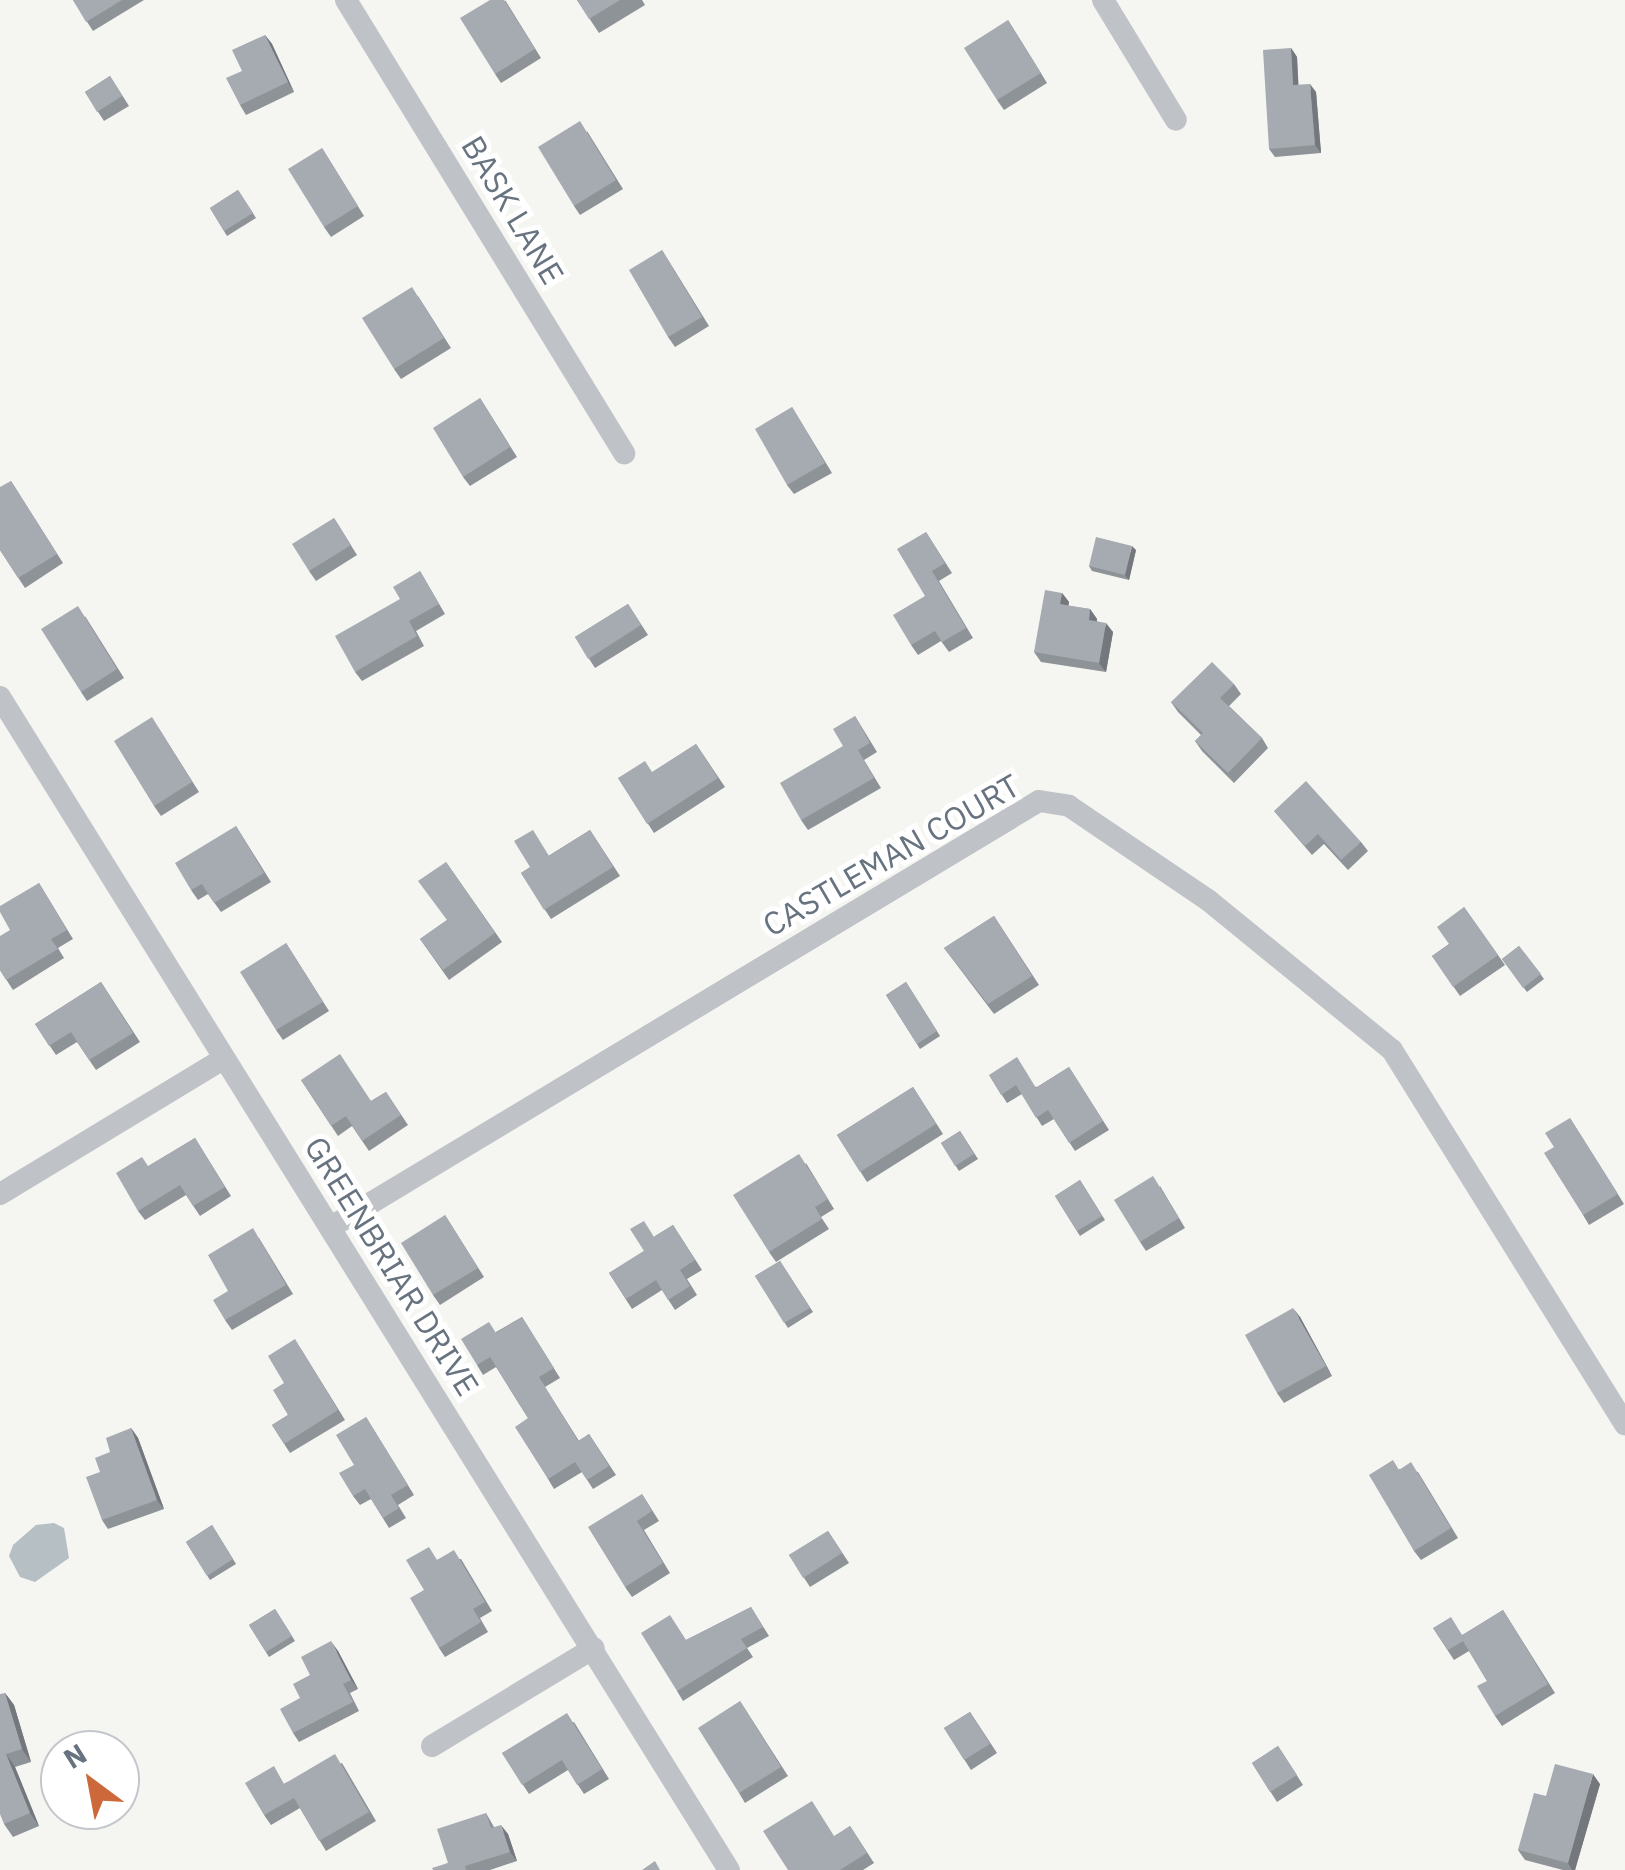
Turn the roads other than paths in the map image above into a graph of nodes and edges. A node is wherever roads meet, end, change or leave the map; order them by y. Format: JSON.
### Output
{"nodes":[{"id":1,"x":346,"y":0,"type":"edge"},
{"id":2,"x":1102,"y":0,"type":"edge"},
{"id":3,"x":1176,"y":120,"type":"dead end"},
{"id":4,"x":624,"y":453,"type":"dead end"},
{"id":5,"x":0,"y":697,"type":"edge"},
{"id":6,"x":222,"y":1059,"type":"junction"},
{"id":7,"x":0,"y":1194,"type":"edge"},
{"id":8,"x":331,"y":1228,"type":"junction"},
{"id":9,"x":1625,"y":1425,"type":"edge"},
{"id":10,"x":594,"y":1648,"type":"junction"},
{"id":11,"x":432,"y":1746,"type":"dead end"},
{"id":12,"x":730,"y":1870,"type":"edge"}],
"edges":[{"from":1,"to":4,"type":"street","name":"BASK LANE"},
{"from":2,"to":3,"type":"street"},
{"from":5,"to":6,"type":"street","name":"GREENBRIAR DRIVE"},
{"from":6,"to":7,"type":"street"},
{"from":6,"to":8,"type":"street","name":"GREENBRIAR DRIVE"},
{"from":8,"to":9,"type":"street","name":"CASTLEMAN COURT"},
{"from":8,"to":10,"type":"street","name":"GREENBRIAR DRIVE"},
{"from":10,"to":11,"type":"street"},
{"from":10,"to":12,"type":"street","name":"GREENBRIAR DRIVE"}]}
